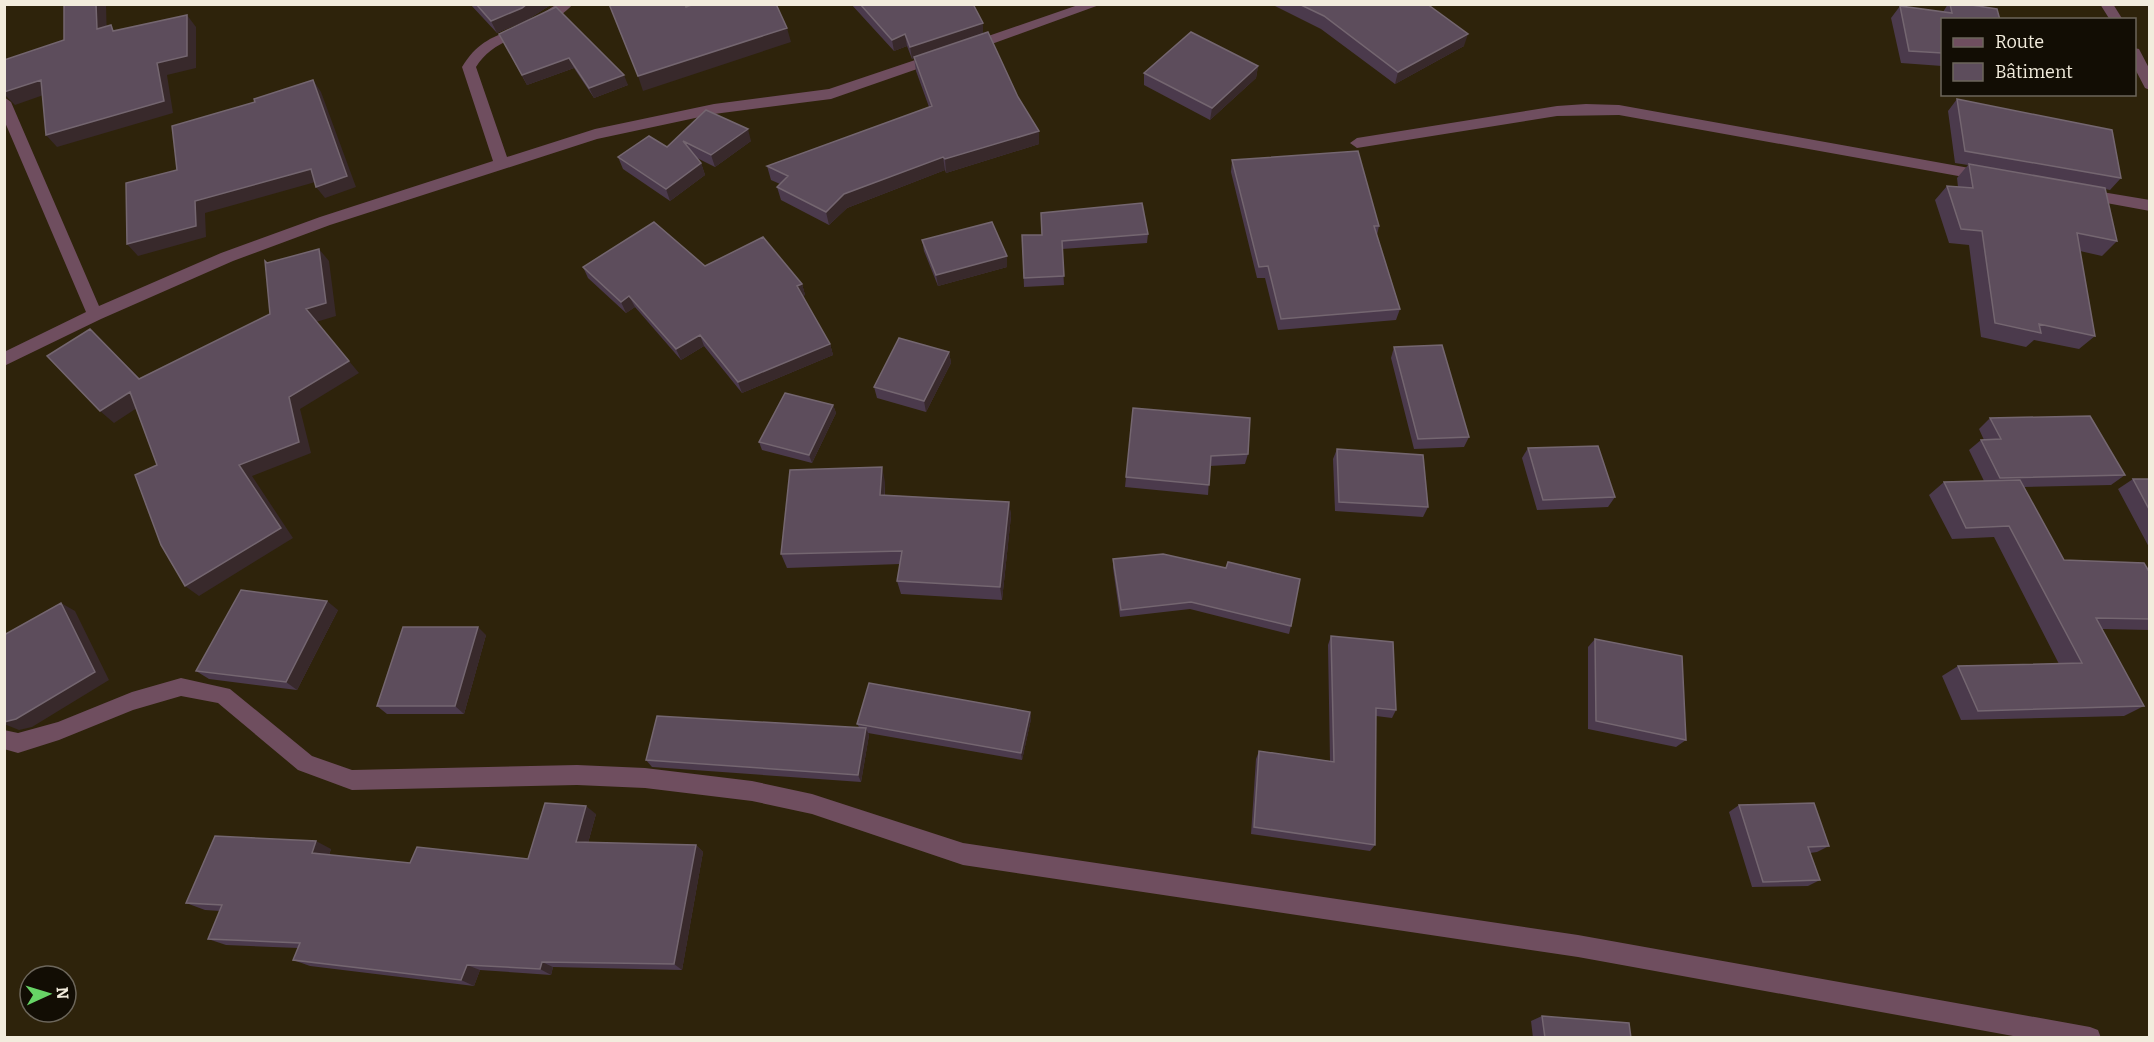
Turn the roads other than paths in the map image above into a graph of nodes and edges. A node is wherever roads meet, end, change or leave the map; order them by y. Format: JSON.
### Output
{"nodes":[{"id":1,"x":567,"y":4,"type":"edge"},
{"id":2,"x":1096,"y":4,"type":"edge"},
{"id":3,"x":2106,"y":4,"type":"edge"},
{"id":4,"x":2116,"y":18,"type":"edge"},
{"id":5,"x":2136,"y":56,"type":"edge"},
{"id":6,"x":2150,"y":85,"type":"edge"},
{"id":7,"x":4,"y":102,"type":"edge"},
{"id":8,"x":1357,"y":143,"type":"dead end"},
{"id":9,"x":502,"y":165,"type":"junction"},
{"id":10,"x":1996,"y":178,"type":"edge"},
{"id":11,"x":2067,"y":191,"type":"edge"},
{"id":12,"x":2150,"y":206,"type":"edge"},
{"id":13,"x":95,"y":315,"type":"junction"},
{"id":14,"x":4,"y":360,"type":"edge"},
{"id":15,"x":4,"y":739,"type":"edge"},
{"id":16,"x":2090,"y":1038,"type":"edge"}],
"edges":[{"from":1,"to":9,"type":"street"},
{"from":2,"to":9,"type":"street"},
{"from":3,"to":4,"type":"street"},
{"from":5,"to":6,"type":"street"},
{"from":7,"to":13,"type":"street"},
{"from":8,"to":10,"type":"street"},
{"from":9,"to":13,"type":"street"},
{"from":11,"to":12,"type":"street"},
{"from":13,"to":14,"type":"street"},
{"from":15,"to":16,"type":"street"}]}
